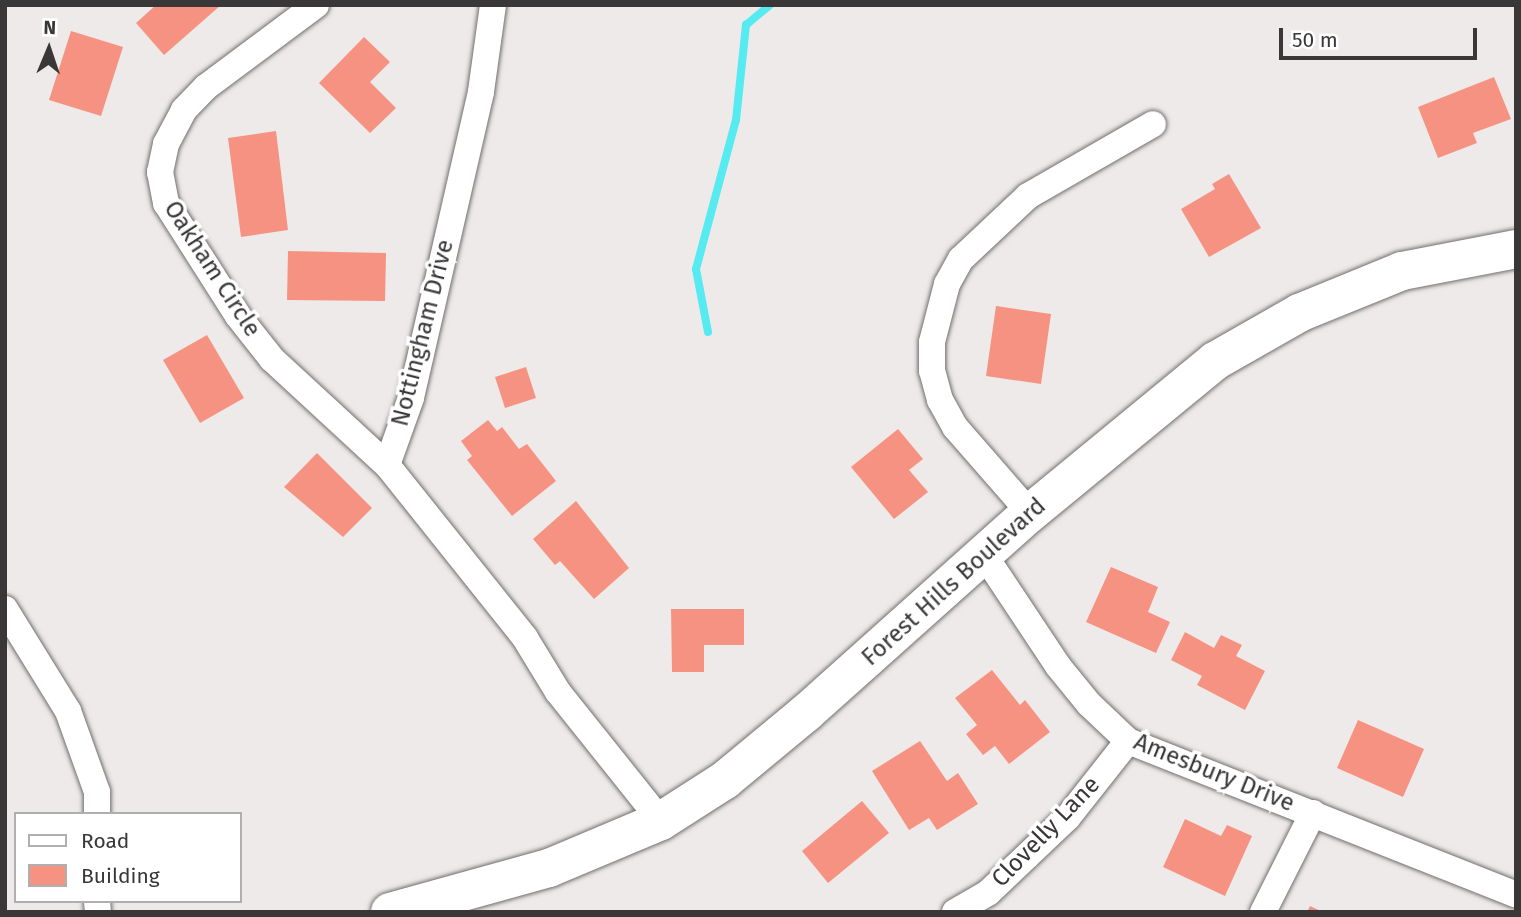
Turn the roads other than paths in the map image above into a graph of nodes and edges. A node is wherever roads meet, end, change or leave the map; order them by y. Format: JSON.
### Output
{"nodes":[{"id":1,"x":316,"y":5,"type":"edge"},
{"id":2,"x":493,"y":5,"type":"edge"},
{"id":3,"x":1153,"y":124,"type":"dead end"},
{"id":4,"x":1516,"y":249,"type":"edge"},
{"id":5,"x":387,"y":465,"type":"junction"},
{"id":6,"x":1030,"y":513,"type":"junction"},
{"id":7,"x":985,"y":556,"type":"junction"},
{"id":8,"x":5,"y":608,"type":"edge"},
{"id":9,"x":1128,"y":741,"type":"junction"},
{"id":10,"x":97,"y":812,"type":"edge"},
{"id":11,"x":1313,"y":813,"type":"junction"},
{"id":12,"x":661,"y":821,"type":"junction"},
{"id":13,"x":1516,"y":895,"type":"edge"},
{"id":14,"x":390,"y":912,"type":"edge"},
{"id":15,"x":955,"y":912,"type":"edge"},
{"id":16,"x":1263,"y":912,"type":"edge"}],
"edges":[{"from":1,"to":5,"type":"street","name":"Oakham Circle"},
{"from":2,"to":5,"type":"street","name":"Nottingham Drive"},
{"from":3,"to":6,"type":"street"},
{"from":4,"to":6,"type":"main road","name":"Forest Hills Boulevard"},
{"from":5,"to":12,"type":"street"},
{"from":6,"to":7,"type":"main road","name":"Forest Hills Boulevard"},
{"from":7,"to":9,"type":"street","name":"Amesbury Drive"},
{"from":7,"to":12,"type":"main road","name":"Forest Hills Boulevard"},
{"from":8,"to":10,"type":"street"},
{"from":9,"to":11,"type":"street","name":"Amesbury Drive"},
{"from":9,"to":15,"type":"street","name":"Clovelly Lane"},
{"from":11,"to":13,"type":"street","name":"Amesbury Drive"},
{"from":11,"to":16,"type":"street"},
{"from":12,"to":14,"type":"main road","name":"Forest Hills Boulevard"}]}
